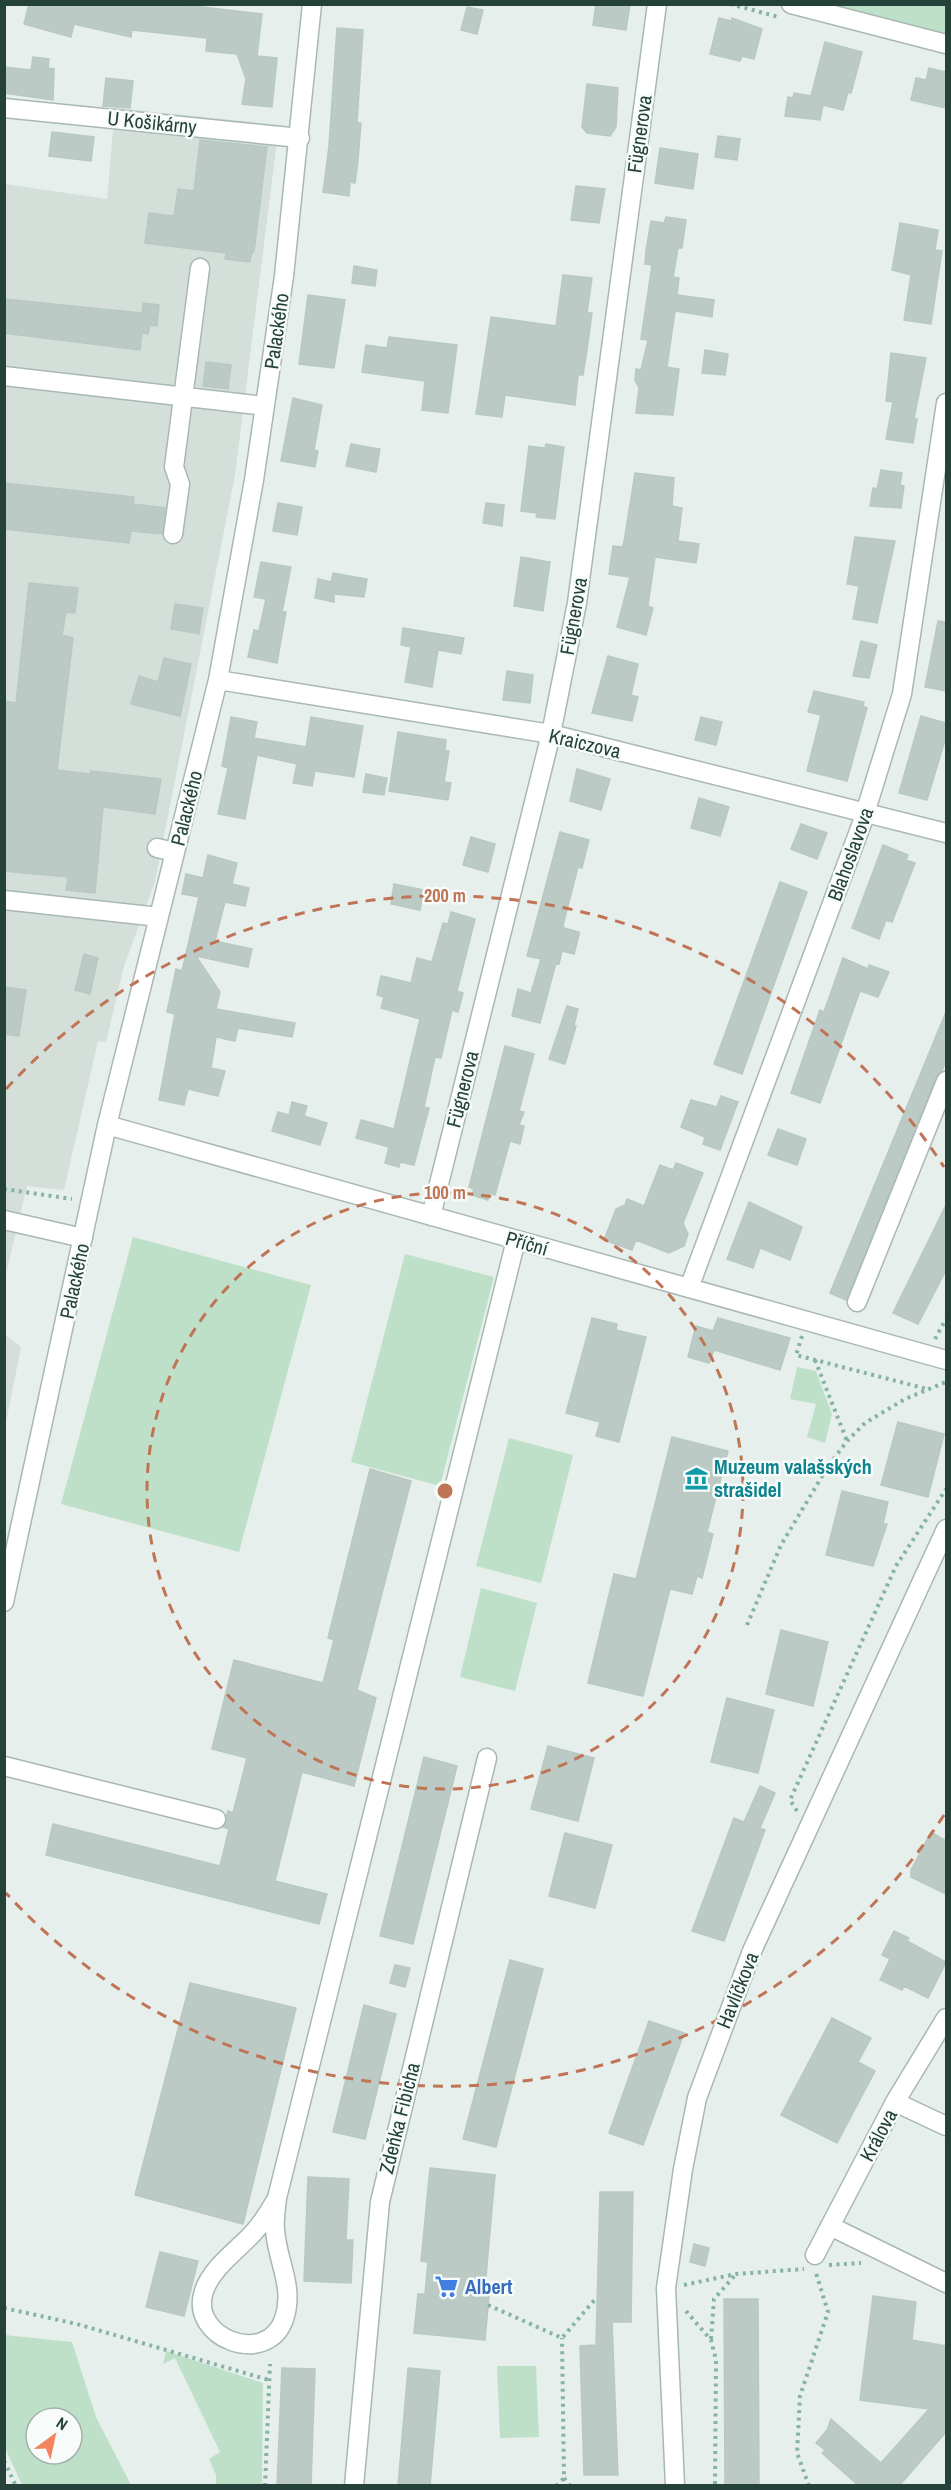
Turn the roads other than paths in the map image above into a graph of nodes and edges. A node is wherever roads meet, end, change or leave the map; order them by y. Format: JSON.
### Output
{"nodes":[{"id":1,"x":312,"y":4,"type":"edge"},
{"id":2,"x":657,"y":4,"type":"edge"},
{"id":3,"x":791,"y":4,"type":"edge"},
{"id":4,"x":946,"y":44,"type":"edge"},
{"id":5,"x":4,"y":108,"type":"edge"},
{"id":6,"x":300,"y":138,"type":"junction"},
{"id":7,"x":200,"y":268,"type":"dead end"},
{"id":8,"x":4,"y":376,"type":"edge"},
{"id":9,"x":182,"y":397,"type":"junction"},
{"id":10,"x":946,"y":403,"type":"edge"},
{"id":11,"x":265,"y":406,"type":"junction"},
{"id":12,"x":173,"y":534,"type":"dead end"},
{"id":13,"x":218,"y":680,"type":"junction"},
{"id":14,"x":550,"y":734,"type":"junction"},
{"id":15,"x":865,"y":813,"type":"junction"},
{"id":16,"x":946,"y":833,"type":"edge"},
{"id":17,"x":157,"y":848,"type":"dead end"},
{"id":18,"x":175,"y":852,"type":"junction"},
{"id":19,"x":4,"y":900,"type":"edge"},
{"id":20,"x":159,"y":917,"type":"junction"},
{"id":21,"x":946,"y":1081,"type":"edge"},
{"id":22,"x":107,"y":1125,"type":"junction"},
{"id":23,"x":431,"y":1216,"type":"junction"},
{"id":24,"x":4,"y":1220,"type":"edge"},
{"id":25,"x":83,"y":1238,"type":"junction"},
{"id":26,"x":516,"y":1240,"type":"junction"},
{"id":27,"x":689,"y":1288,"type":"junction"},
{"id":28,"x":857,"y":1302,"type":"dead end"},
{"id":29,"x":945,"y":1358,"type":"edge"},
{"id":30,"x":946,"y":1529,"type":"edge"},
{"id":31,"x":4,"y":1602,"type":"edge"},
{"id":32,"x":487,"y":1758,"type":"dead end"},
{"id":33,"x":4,"y":1766,"type":"edge"},
{"id":34,"x":216,"y":1819,"type":"dead end"},
{"id":35,"x":944,"y":2023,"type":"edge"},
{"id":36,"x":896,"y":2102,"type":"junction"},
{"id":37,"x":946,"y":2126,"type":"edge"},
{"id":38,"x":277,"y":2198,"type":"junction"},
{"id":39,"x":830,"y":2226,"type":"junction"},
{"id":40,"x":814,"y":2261,"type":"road end"},
{"id":41,"x":946,"y":2283,"type":"edge"},
{"id":42,"x":354,"y":2486,"type":"edge"},
{"id":43,"x":675,"y":2486,"type":"edge"}],
"edges":[{"from":1,"to":6,"type":"street","name":"Palackého"},
{"from":2,"to":14,"type":"street","name":"Fügnerova"},
{"from":3,"to":4,"type":"street"},
{"from":5,"to":6,"type":"street","name":"U Košikárny"},
{"from":6,"to":11,"type":"street","name":"Palackého"},
{"from":7,"to":9,"type":"street"},
{"from":8,"to":9,"type":"street"},
{"from":9,"to":11,"type":"street"},
{"from":9,"to":12,"type":"street"},
{"from":10,"to":15,"type":"street","name":"Blahoslavova"},
{"from":11,"to":13,"type":"street","name":"Palackého"},
{"from":13,"to":14,"type":"street","name":"Kraiczova"},
{"from":13,"to":18,"type":"street","name":"Palackého"},
{"from":14,"to":15,"type":"street","name":"Kraiczova"},
{"from":14,"to":23,"type":"street","name":"Fügnerova"},
{"from":15,"to":16,"type":"street","name":"Kraiczova"},
{"from":15,"to":27,"type":"street","name":"Blahoslavova"},
{"from":17,"to":18,"type":"street"},
{"from":18,"to":20,"type":"street","name":"Palackého"},
{"from":19,"to":20,"type":"street"},
{"from":20,"to":22,"type":"street","name":"Palackého"},
{"from":21,"to":28,"type":"street"},
{"from":22,"to":23,"type":"street","name":"Příční"},
{"from":22,"to":25,"type":"street","name":"Palackého"},
{"from":23,"to":26,"type":"street","name":"Příční"},
{"from":24,"to":25,"type":"street"},
{"from":25,"to":31,"type":"street","name":"Palackého"},
{"from":26,"to":27,"type":"street","name":"Příční"},
{"from":26,"to":38,"type":"street"},
{"from":27,"to":29,"type":"street","name":"Příční"},
{"from":30,"to":43,"type":"street","name":"Havlíčkova"},
{"from":32,"to":42,"type":"street","name":"Zdeňka Fibicha"},
{"from":33,"to":34,"type":"street"},
{"from":35,"to":36,"type":"street","name":"Králova"},
{"from":36,"to":37,"type":"street"},
{"from":36,"to":39,"type":"street","name":"Králova"},
{"from":38,"to":38,"type":"street"},
{"from":39,"to":40,"type":"street","name":"Králova"},
{"from":39,"to":41,"type":"street"}]}
